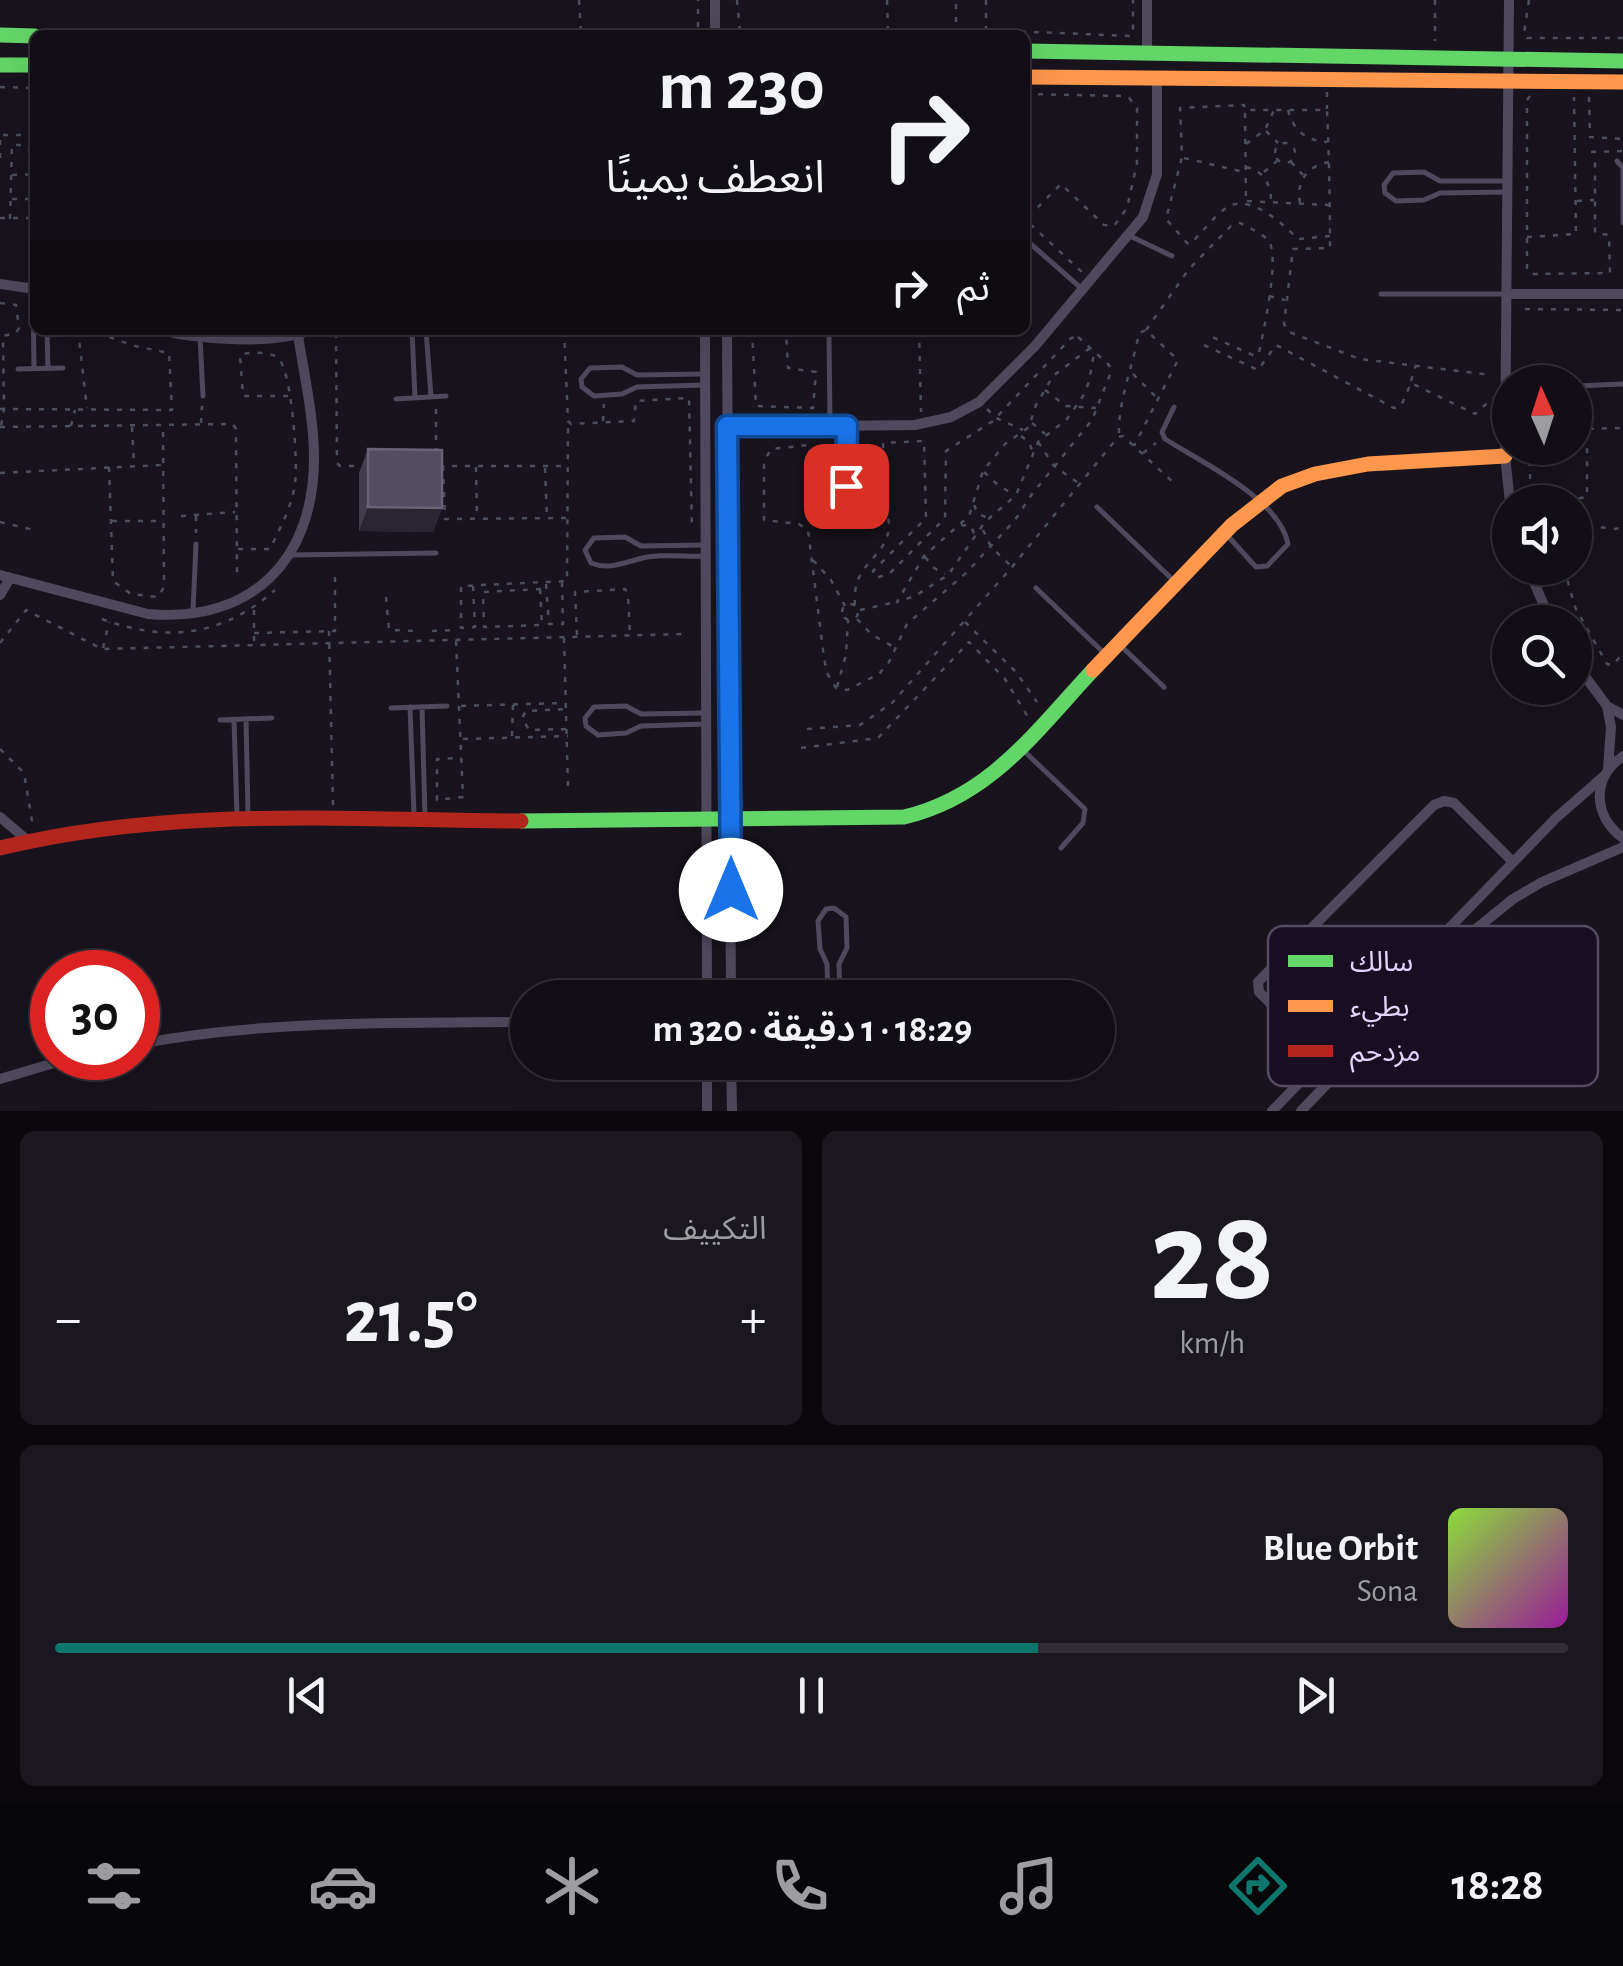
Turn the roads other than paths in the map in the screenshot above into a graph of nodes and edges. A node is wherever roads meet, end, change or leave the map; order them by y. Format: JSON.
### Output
{"nodes":[{"id":1,"x":715,"y":0,"type":"edge"},
{"id":2,"x":1147,"y":0,"type":"edge"},
{"id":3,"x":1509,"y":0,"type":"edge"},
{"id":4,"x":715,"y":30,"type":"edge"},
{"id":5,"x":0,"y":35,"type":"edge"},
{"id":6,"x":30,"y":36,"type":"edge"},
{"id":7,"x":1030,"y":52,"type":"edge"},
{"id":8,"x":1055,"y":52,"type":"junction"},
{"id":9,"x":1147,"y":53,"type":"junction"},
{"id":10,"x":1220,"y":55,"type":"junction"},
{"id":11,"x":1508,"y":59,"type":"junction"},
{"id":12,"x":1623,"y":61,"type":"edge"},
{"id":13,"x":0,"y":65,"type":"edge"},
{"id":14,"x":30,"y":65,"type":"edge"},
{"id":15,"x":1030,"y":77,"type":"edge"},
{"id":16,"x":1055,"y":78,"type":"junction"},
{"id":17,"x":1157,"y":79,"type":"junction"},
{"id":18,"x":1220,"y":80,"type":"junction"},
{"id":19,"x":1508,"y":81,"type":"junction"},
{"id":20,"x":1623,"y":82,"type":"edge"},
{"id":21,"x":1617,"y":161,"type":"road end"},
{"id":22,"x":1507,"y":187,"type":"junction"},
{"id":23,"x":1623,"y":223,"type":"edge"},
{"id":24,"x":1130,"y":236,"type":"junction"},
{"id":25,"x":1030,"y":243,"type":"edge"},
{"id":26,"x":1172,"y":256,"type":"road end"},
{"id":27,"x":0,"y":284,"type":"edge"},
{"id":28,"x":30,"y":288,"type":"edge"},
{"id":29,"x":1083,"y":290,"type":"junction"},
{"id":30,"x":1380,"y":294,"type":"dead end"},
{"id":31,"x":1506,"y":294,"type":"junction"},
{"id":32,"x":1623,"y":294,"type":"edge"},
{"id":33,"x":34,"y":335,"type":"edge"},
{"id":34,"x":48,"y":335,"type":"edge"},
{"id":35,"x":185,"y":335,"type":"edge"},
{"id":36,"x":298,"y":335,"type":"joint"},
{"id":37,"x":412,"y":335,"type":"edge"},
{"id":38,"x":427,"y":335,"type":"edge"},
{"id":39,"x":706,"y":335,"type":"edge"},
{"id":40,"x":727,"y":335,"type":"edge"},
{"id":41,"x":829,"y":335,"type":"edge"},
{"id":42,"x":200,"y":338,"type":"junction"},
{"id":43,"x":1507,"y":365,"type":"edge"},
{"id":44,"x":63,"y":368,"type":"dead end"},
{"id":45,"x":34,"y":369,"type":"junction"},
{"id":46,"x":48,"y":369,"type":"junction"},
{"id":47,"x":18,"y":370,"type":"dead end"},
{"id":48,"x":706,"y":379,"type":"junction"},
{"id":49,"x":1623,"y":384,"type":"edge"},
{"id":50,"x":1592,"y":385,"type":"edge"},
{"id":51,"x":203,"y":396,"type":"road end"},
{"id":52,"x":433,"y":396,"type":"junction"},
{"id":53,"x":446,"y":396,"type":"dead end"},
{"id":54,"x":396,"y":398,"type":"dead end"},
{"id":55,"x":416,"y":398,"type":"junction"},
{"id":56,"x":1174,"y":407,"type":"dead end"},
{"id":57,"x":727,"y":426,"type":"junction"},
{"id":58,"x":830,"y":426,"type":"junction"},
{"id":59,"x":847,"y":426,"type":"junction"},
{"id":60,"x":1492,"y":457,"type":"edge"},
{"id":61,"x":846,"y":486,"type":"dead end"},
{"id":62,"x":1260,"y":500,"type":"junction"},
{"id":63,"x":1097,"y":506,"type":"dead end"},
{"id":64,"x":1224,"y":532,"type":"junction"},
{"id":65,"x":196,"y":544,"type":"road end"},
{"id":66,"x":706,"y":550,"type":"junction"},
{"id":67,"x":436,"y":553,"type":"dead end"},
{"id":68,"x":291,"y":555,"type":"junction"},
{"id":69,"x":5,"y":576,"type":"edge"},
{"id":70,"x":1176,"y":583,"type":"junction"},
{"id":71,"x":1036,"y":588,"type":"dead end"},
{"id":72,"x":0,"y":595,"type":"edge"},
{"id":73,"x":193,"y":614,"type":"junction"},
{"id":74,"x":1113,"y":650,"type":"junction"},
{"id":75,"x":1164,"y":686,"type":"dead end"},
{"id":76,"x":1592,"y":686,"type":"edge"},
{"id":77,"x":448,"y":706,"type":"dead end"},
{"id":78,"x":1607,"y":706,"type":"junction"},
{"id":79,"x":422,"y":707,"type":"junction"},
{"id":80,"x":391,"y":708,"type":"dead end"},
{"id":81,"x":410,"y":708,"type":"junction"},
{"id":82,"x":1623,"y":716,"type":"edge"},
{"id":83,"x":272,"y":718,"type":"dead end"},
{"id":84,"x":707,"y":718,"type":"junction"},
{"id":85,"x":246,"y":719,"type":"junction"},
{"id":86,"x":220,"y":720,"type":"dead end"},
{"id":87,"x":234,"y":720,"type":"junction"},
{"id":88,"x":1020,"y":748,"type":"junction"},
{"id":89,"x":1623,"y":756,"type":"edge"},
{"id":90,"x":1606,"y":773,"type":"junction"},
{"id":91,"x":243,"y":816,"type":"junction"},
{"id":92,"x":0,"y":817,"type":"edge"},
{"id":93,"x":708,"y":818,"type":"junction"},
{"id":94,"x":731,"y":818,"type":"junction"},
{"id":95,"x":419,"y":819,"type":"junction"},
{"id":96,"x":1623,"y":838,"type":"edge"},
{"id":97,"x":31,"y":839,"type":"junction"},
{"id":98,"x":1623,"y":847,"type":"edge"},
{"id":99,"x":0,"y":848,"type":"edge"},
{"id":100,"x":1061,"y":848,"type":"dead end"},
{"id":101,"x":1513,"y":862,"type":"junction"},
{"id":102,"x":1314,"y":926,"type":"edge"},
{"id":103,"x":1451,"y":926,"type":"edge"},
{"id":104,"x":1480,"y":926,"type":"edge"},
{"id":105,"x":1268,"y":972,"type":"edge"},
{"id":106,"x":706,"y":980,"type":"edge"},
{"id":107,"x":730,"y":980,"type":"edge"},
{"id":108,"x":827,"y":980,"type":"edge"},
{"id":109,"x":839,"y":980,"type":"edge"},
{"id":110,"x":1268,"y":1002,"type":"edge"},
{"id":111,"x":510,"y":1022,"type":"edge"},
{"id":112,"x":160,"y":1040,"type":"edge"},
{"id":113,"x":30,"y":1070,"type":"edge"},
{"id":114,"x":0,"y":1079,"type":"edge"},
{"id":115,"x":707,"y":1080,"type":"edge"},
{"id":116,"x":731,"y":1080,"type":"edge"},
{"id":117,"x":1296,"y":1086,"type":"edge"},
{"id":118,"x":1324,"y":1086,"type":"edge"},
{"id":119,"x":708,"y":1111,"type":"edge"},
{"id":120,"x":732,"y":1111,"type":"edge"},
{"id":121,"x":1272,"y":1111,"type":"edge"},
{"id":122,"x":1300,"y":1111,"type":"edge"}],
"edges":[{"from":1,"to":4,"type":"street"},
{"from":2,"to":9,"type":"street"},
{"from":3,"to":11,"type":"street"},
{"from":5,"to":6,"type":"street"},
{"from":7,"to":8,"type":"street"},
{"from":8,"to":9,"type":"street"},
{"from":8,"to":16,"type":"street"},
{"from":9,"to":10,"type":"street"},
{"from":10,"to":11,"type":"street"},
{"from":10,"to":18,"type":"street"},
{"from":11,"to":12,"type":"street"},
{"from":11,"to":19,"type":"street"},
{"from":13,"to":14,"type":"street"},
{"from":15,"to":16,"type":"street"},
{"from":16,"to":17,"type":"street"},
{"from":17,"to":18,"type":"street"},
{"from":17,"to":24,"type":"street"},
{"from":18,"to":19,"type":"street"},
{"from":19,"to":20,"type":"street"},
{"from":19,"to":22,"type":"street"},
{"from":21,"to":23,"type":"lane"},
{"from":22,"to":22,"type":"lane"},
{"from":22,"to":31,"type":"street"},
{"from":24,"to":26,"type":"lane"},
{"from":24,"to":29,"type":"street"},
{"from":25,"to":29,"type":"lane"},
{"from":27,"to":28,"type":"street"},
{"from":29,"to":59,"type":"street"},
{"from":30,"to":31,"type":"lane"},
{"from":31,"to":32,"type":"street"},
{"from":31,"to":43,"type":"street"},
{"from":33,"to":45,"type":"lane"},
{"from":34,"to":46,"type":"lane"},
{"from":35,"to":42,"type":"street"},
{"from":36,"to":42,"type":"street"},
{"from":36,"to":68,"type":"street"},
{"from":37,"to":55,"type":"lane"},
{"from":38,"to":52,"type":"lane"},
{"from":39,"to":48,"type":"street"},
{"from":40,"to":57,"type":"street"},
{"from":41,"to":58,"type":"lane"},
{"from":42,"to":51,"type":"lane"},
{"from":44,"to":46,"type":"lane"},
{"from":45,"to":46,"type":"lane"},
{"from":45,"to":47,"type":"lane"},
{"from":48,"to":48,"type":"lane"},
{"from":48,"to":66,"type":"street"},
{"from":49,"to":50,"type":"lane"},
{"from":52,"to":53,"type":"lane"},
{"from":52,"to":55,"type":"lane"},
{"from":54,"to":55,"type":"lane"},
{"from":56,"to":62,"type":"lane"},
{"from":57,"to":58,"type":"street"},
{"from":57,"to":94,"type":"street"},
{"from":58,"to":59,"type":"street"},
{"from":59,"to":61,"type":"lane"},
{"from":60,"to":62,"type":"street"},
{"from":62,"to":64,"type":"street"},
{"from":62,"to":64,"type":"lane"},
{"from":63,"to":70,"type":"lane"},
{"from":64,"to":70,"type":"street"},
{"from":65,"to":73,"type":"lane"},
{"from":66,"to":66,"type":"lane"},
{"from":66,"to":84,"type":"street"},
{"from":67,"to":68,"type":"lane"},
{"from":68,"to":73,"type":"street"},
{"from":69,"to":72,"type":"street"},
{"from":69,"to":73,"type":"street"},
{"from":70,"to":74,"type":"street"},
{"from":71,"to":74,"type":"lane"},
{"from":74,"to":75,"type":"lane"},
{"from":74,"to":88,"type":"street"},
{"from":76,"to":78,"type":"street"},
{"from":77,"to":79,"type":"lane"},
{"from":78,"to":82,"type":"street"},
{"from":78,"to":90,"type":"street"},
{"from":79,"to":81,"type":"lane"},
{"from":79,"to":95,"type":"lane"},
{"from":80,"to":81,"type":"lane"},
{"from":81,"to":95,"type":"lane"},
{"from":83,"to":85,"type":"lane"},
{"from":84,"to":84,"type":"lane"},
{"from":84,"to":93,"type":"street"},
{"from":85,"to":87,"type":"lane"},
{"from":85,"to":91,"type":"lane"},
{"from":86,"to":87,"type":"lane"},
{"from":87,"to":91,"type":"lane"},
{"from":88,"to":94,"type":"street"},
{"from":88,"to":100,"type":"lane"},
{"from":89,"to":90,"type":"street"},
{"from":90,"to":96,"type":"street"},
{"from":90,"to":101,"type":"street"},
{"from":91,"to":95,"type":"street"},
{"from":91,"to":97,"type":"street"},
{"from":92,"to":97,"type":"street"},
{"from":93,"to":94,"type":"street"},
{"from":93,"to":95,"type":"street"},
{"from":93,"to":106,"type":"street"},
{"from":94,"to":107,"type":"street"},
{"from":97,"to":99,"type":"street"},
{"from":98,"to":104,"type":"street"},
{"from":101,"to":102,"type":"street"},
{"from":101,"to":103,"type":"street"},
{"from":105,"to":110,"type":"street"},
{"from":108,"to":109,"type":"lane"},
{"from":111,"to":112,"type":"street"},
{"from":113,"to":114,"type":"street"},
{"from":115,"to":119,"type":"street"},
{"from":116,"to":120,"type":"street"},
{"from":117,"to":121,"type":"street"},
{"from":118,"to":122,"type":"street"}]}
